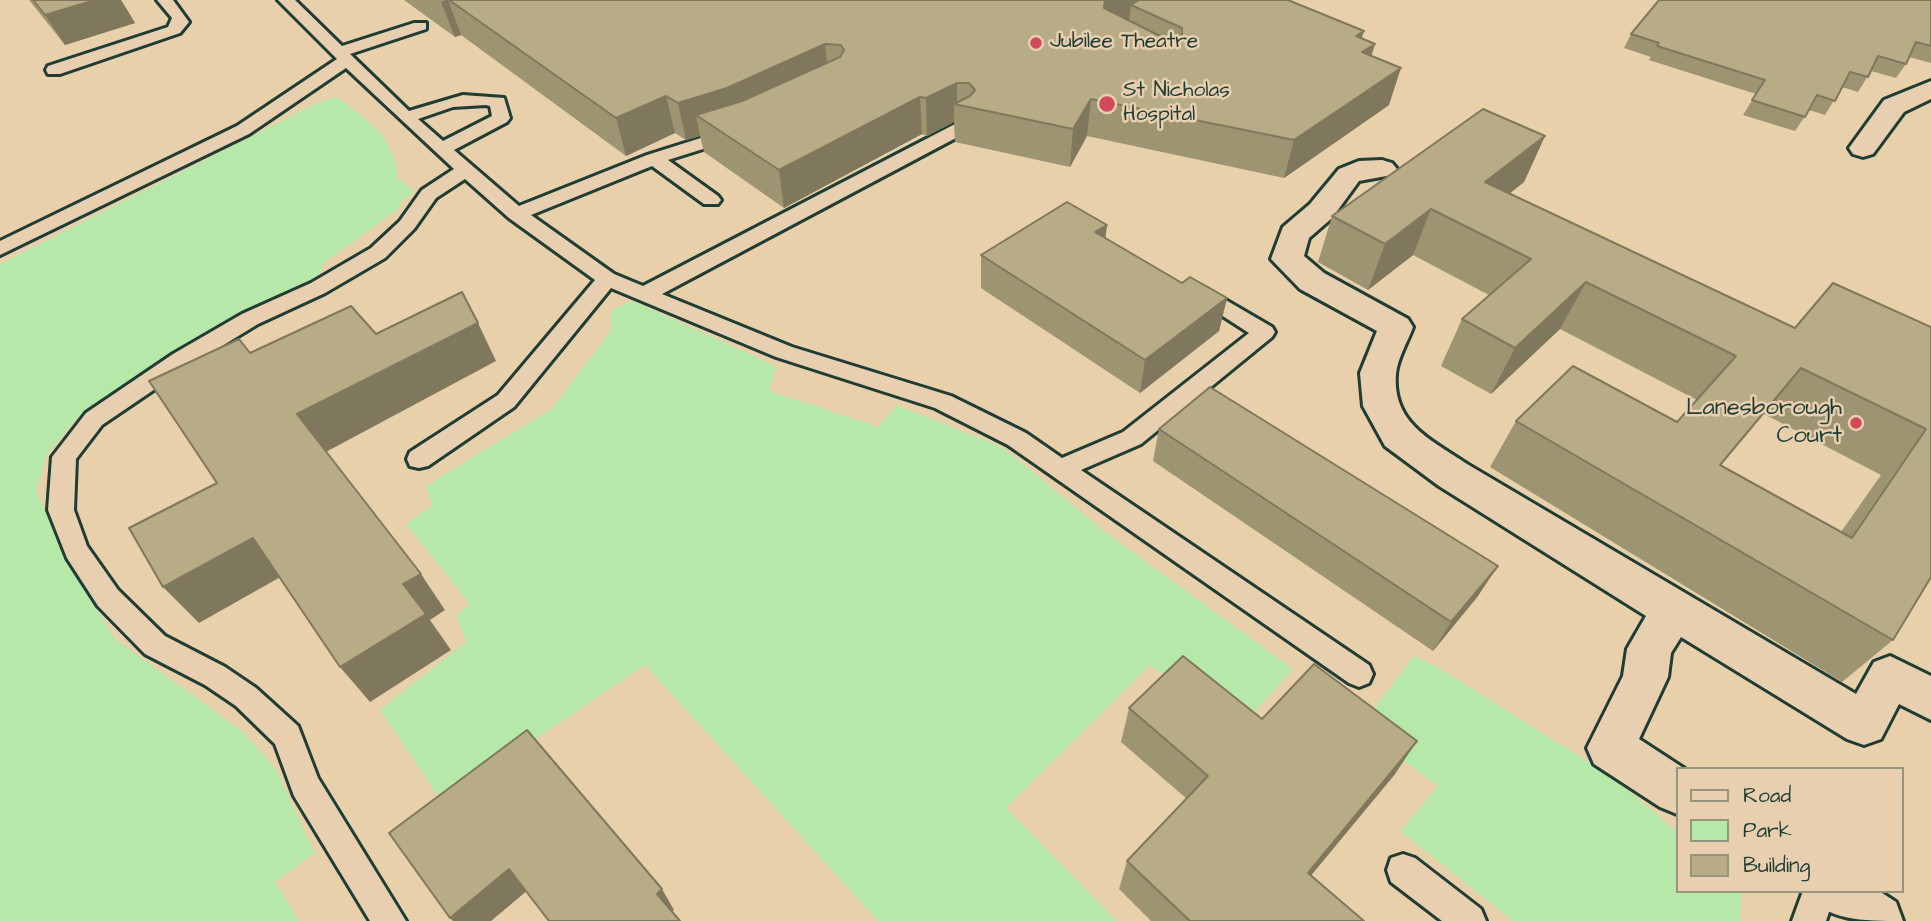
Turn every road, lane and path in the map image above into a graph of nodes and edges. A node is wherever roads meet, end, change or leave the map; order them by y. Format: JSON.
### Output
{"nodes":[{"id":1,"x":165,"y":0,"type":"edge"},
{"id":2,"x":286,"y":0,"type":"edge"},
{"id":3,"x":420,"y":26,"type":"dead end"},
{"id":4,"x":342,"y":57,"type":"junction"},
{"id":5,"x":54,"y":70,"type":"dead end"},
{"id":6,"x":1931,"y":89,"type":"edge"},
{"id":7,"x":406,"y":118,"type":"junction"},
{"id":8,"x":753,"y":126,"type":"edge"},
{"id":9,"x":963,"y":127,"type":"dead end"},
{"id":10,"x":1863,"y":148,"type":"dead end"},
{"id":11,"x":442,"y":149,"type":"junction"},
{"id":12,"x":654,"y":159,"type":"junction"},
{"id":13,"x":467,"y":169,"type":"junction"},
{"id":14,"x":1382,"y":169,"type":"dead end"},
{"id":15,"x":710,"y":200,"type":"dead end"},
{"id":16,"x":516,"y":214,"type":"junction"},
{"id":17,"x":0,"y":249,"type":"edge"},
{"id":18,"x":607,"y":279,"type":"junction"},
{"id":19,"x":1181,"y":283,"type":"edge"},
{"id":20,"x":643,"y":294,"type":"junction"},
{"id":21,"x":419,"y":459,"type":"dead end"},
{"id":22,"x":1060,"y":468,"type":"junction"},
{"id":23,"x":1674,"y":611,"type":"junction"},
{"id":24,"x":1359,"y":674,"type":"dead end"},
{"id":25,"x":1931,"y":699,"type":"edge"},
{"id":26,"x":1675,"y":790,"type":"edge"},
{"id":27,"x":1403,"y":870,"type":"dead end"},
{"id":28,"x":1820,"y":893,"type":"edge"},
{"id":29,"x":1835,"y":893,"type":"edge"},
{"id":30,"x":389,"y":921,"type":"edge"},
{"id":31,"x":1469,"y":921,"type":"edge"},
{"id":32,"x":1809,"y":921,"type":"edge"},
{"id":33,"x":1877,"y":921,"type":"edge"}],
"edges":[{"from":1,"to":5,"type":"lane"},
{"from":2,"to":4,"type":"lane"},
{"from":3,"to":4,"type":"lane"},
{"from":4,"to":7,"type":"lane"},
{"from":4,"to":17,"type":"lane"},
{"from":6,"to":10,"type":"street"},
{"from":7,"to":11,"type":"lane"},
{"from":7,"to":11,"type":"lane"},
{"from":8,"to":12,"type":"lane"},
{"from":9,"to":20,"type":"lane"},
{"from":11,"to":13,"type":"lane"},
{"from":12,"to":15,"type":"lane"},
{"from":12,"to":16,"type":"lane"},
{"from":13,"to":16,"type":"lane"},
{"from":13,"to":30,"type":"lane"},
{"from":14,"to":23,"type":"street"},
{"from":16,"to":18,"type":"lane"},
{"from":18,"to":20,"type":"lane"},
{"from":18,"to":21,"type":"lane"},
{"from":19,"to":22,"type":"lane"},
{"from":20,"to":22,"type":"lane"},
{"from":22,"to":24,"type":"lane"},
{"from":23,"to":25,"type":"street"},
{"from":23,"to":26,"type":"street"},
{"from":27,"to":31,"type":"lane"},
{"from":28,"to":32,"type":"lane"},
{"from":29,"to":33,"type":"street"}]}
